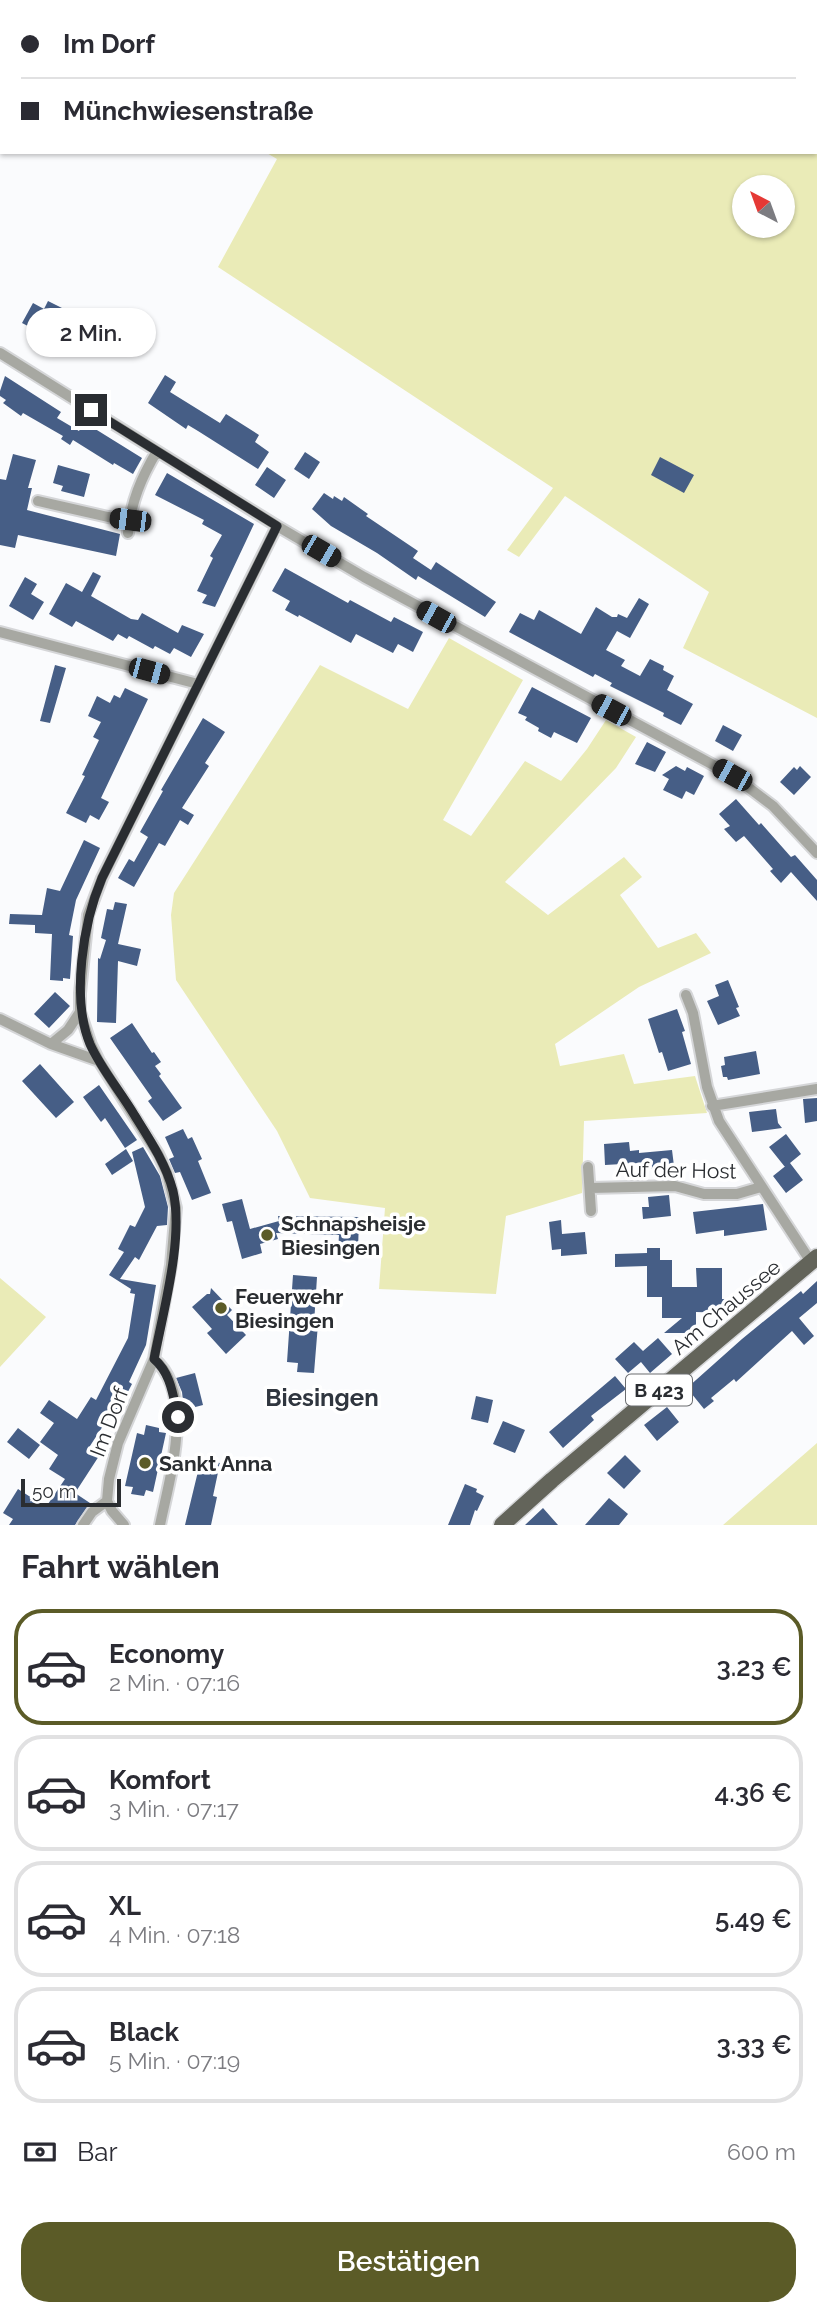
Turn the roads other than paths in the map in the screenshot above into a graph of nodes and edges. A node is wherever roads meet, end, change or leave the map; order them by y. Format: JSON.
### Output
{"nodes":[{"id":1,"x":0,"y":353,"type":"edge"},
{"id":2,"x":157,"y":451,"type":"junction"},
{"id":3,"x":38,"y":500,"type":"dead end"},
{"id":4,"x":130,"y":520,"type":"junction"},
{"id":5,"x":277,"y":526,"type":"junction"},
{"id":6,"x":128,"y":533,"type":"dead end"},
{"id":7,"x":0,"y":632,"type":"edge"},
{"id":8,"x":198,"y":684,"type":"junction"},
{"id":9,"x":817,"y":853,"type":"edge"},
{"id":10,"x":686,"y":995,"type":"dead end"},
{"id":11,"x":80,"y":1012,"type":"junction"},
{"id":12,"x":0,"y":1019,"type":"edge"},
{"id":13,"x":51,"y":1044,"type":"junction"},
{"id":14,"x":99,"y":1061,"type":"junction"},
{"id":15,"x":817,"y":1089,"type":"edge"},
{"id":16,"x":712,"y":1106,"type":"junction"},
{"id":17,"x":587,"y":1167,"type":"dead end"},
{"id":18,"x":761,"y":1187,"type":"junction"},
{"id":19,"x":590,"y":1188,"type":"junction"},
{"id":20,"x":592,"y":1211,"type":"dead end"},
{"id":21,"x":814,"y":1260,"type":"edge"},
{"id":22,"x":154,"y":1359,"type":"junction"},
{"id":23,"x":107,"y":1500,"type":"junction"},
{"id":24,"x":83,"y":1525,"type":"edge"},
{"id":25,"x":124,"y":1525,"type":"edge"},
{"id":26,"x":160,"y":1525,"type":"edge"},
{"id":27,"x":502,"y":1525,"type":"edge"}],
"edges":[{"from":1,"to":2,"type":"street"},
{"from":2,"to":4,"type":"street"},
{"from":2,"to":5,"type":"street"},
{"from":3,"to":4,"type":"street"},
{"from":4,"to":6,"type":"street"},
{"from":5,"to":8,"type":"street","name":"Im Dorf"},
{"from":5,"to":9,"type":"street"},
{"from":7,"to":8,"type":"street"},
{"from":8,"to":11,"type":"street","name":"Im Dorf"},
{"from":10,"to":16,"type":"street"},
{"from":11,"to":13,"type":"street"},
{"from":11,"to":14,"type":"street","name":"Im Dorf"},
{"from":12,"to":13,"type":"street"},
{"from":13,"to":14,"type":"street"},
{"from":14,"to":22,"type":"street","name":"Im Dorf"},
{"from":15,"to":16,"type":"street"},
{"from":16,"to":18,"type":"street"},
{"from":17,"to":19,"type":"street","name":"Auf der Host"},
{"from":18,"to":19,"type":"street","name":"Auf der Host"},
{"from":18,"to":21,"type":"street"},
{"from":19,"to":20,"type":"street","name":"Auf der Host"},
{"from":21,"to":27,"type":"main road","name":"Am Chaussee","number":"B 423"},
{"from":22,"to":23,"type":"street","name":"Im Dorf"},
{"from":22,"to":26,"type":"street"},
{"from":23,"to":24,"type":"street"},
{"from":23,"to":25,"type":"street"}]}
